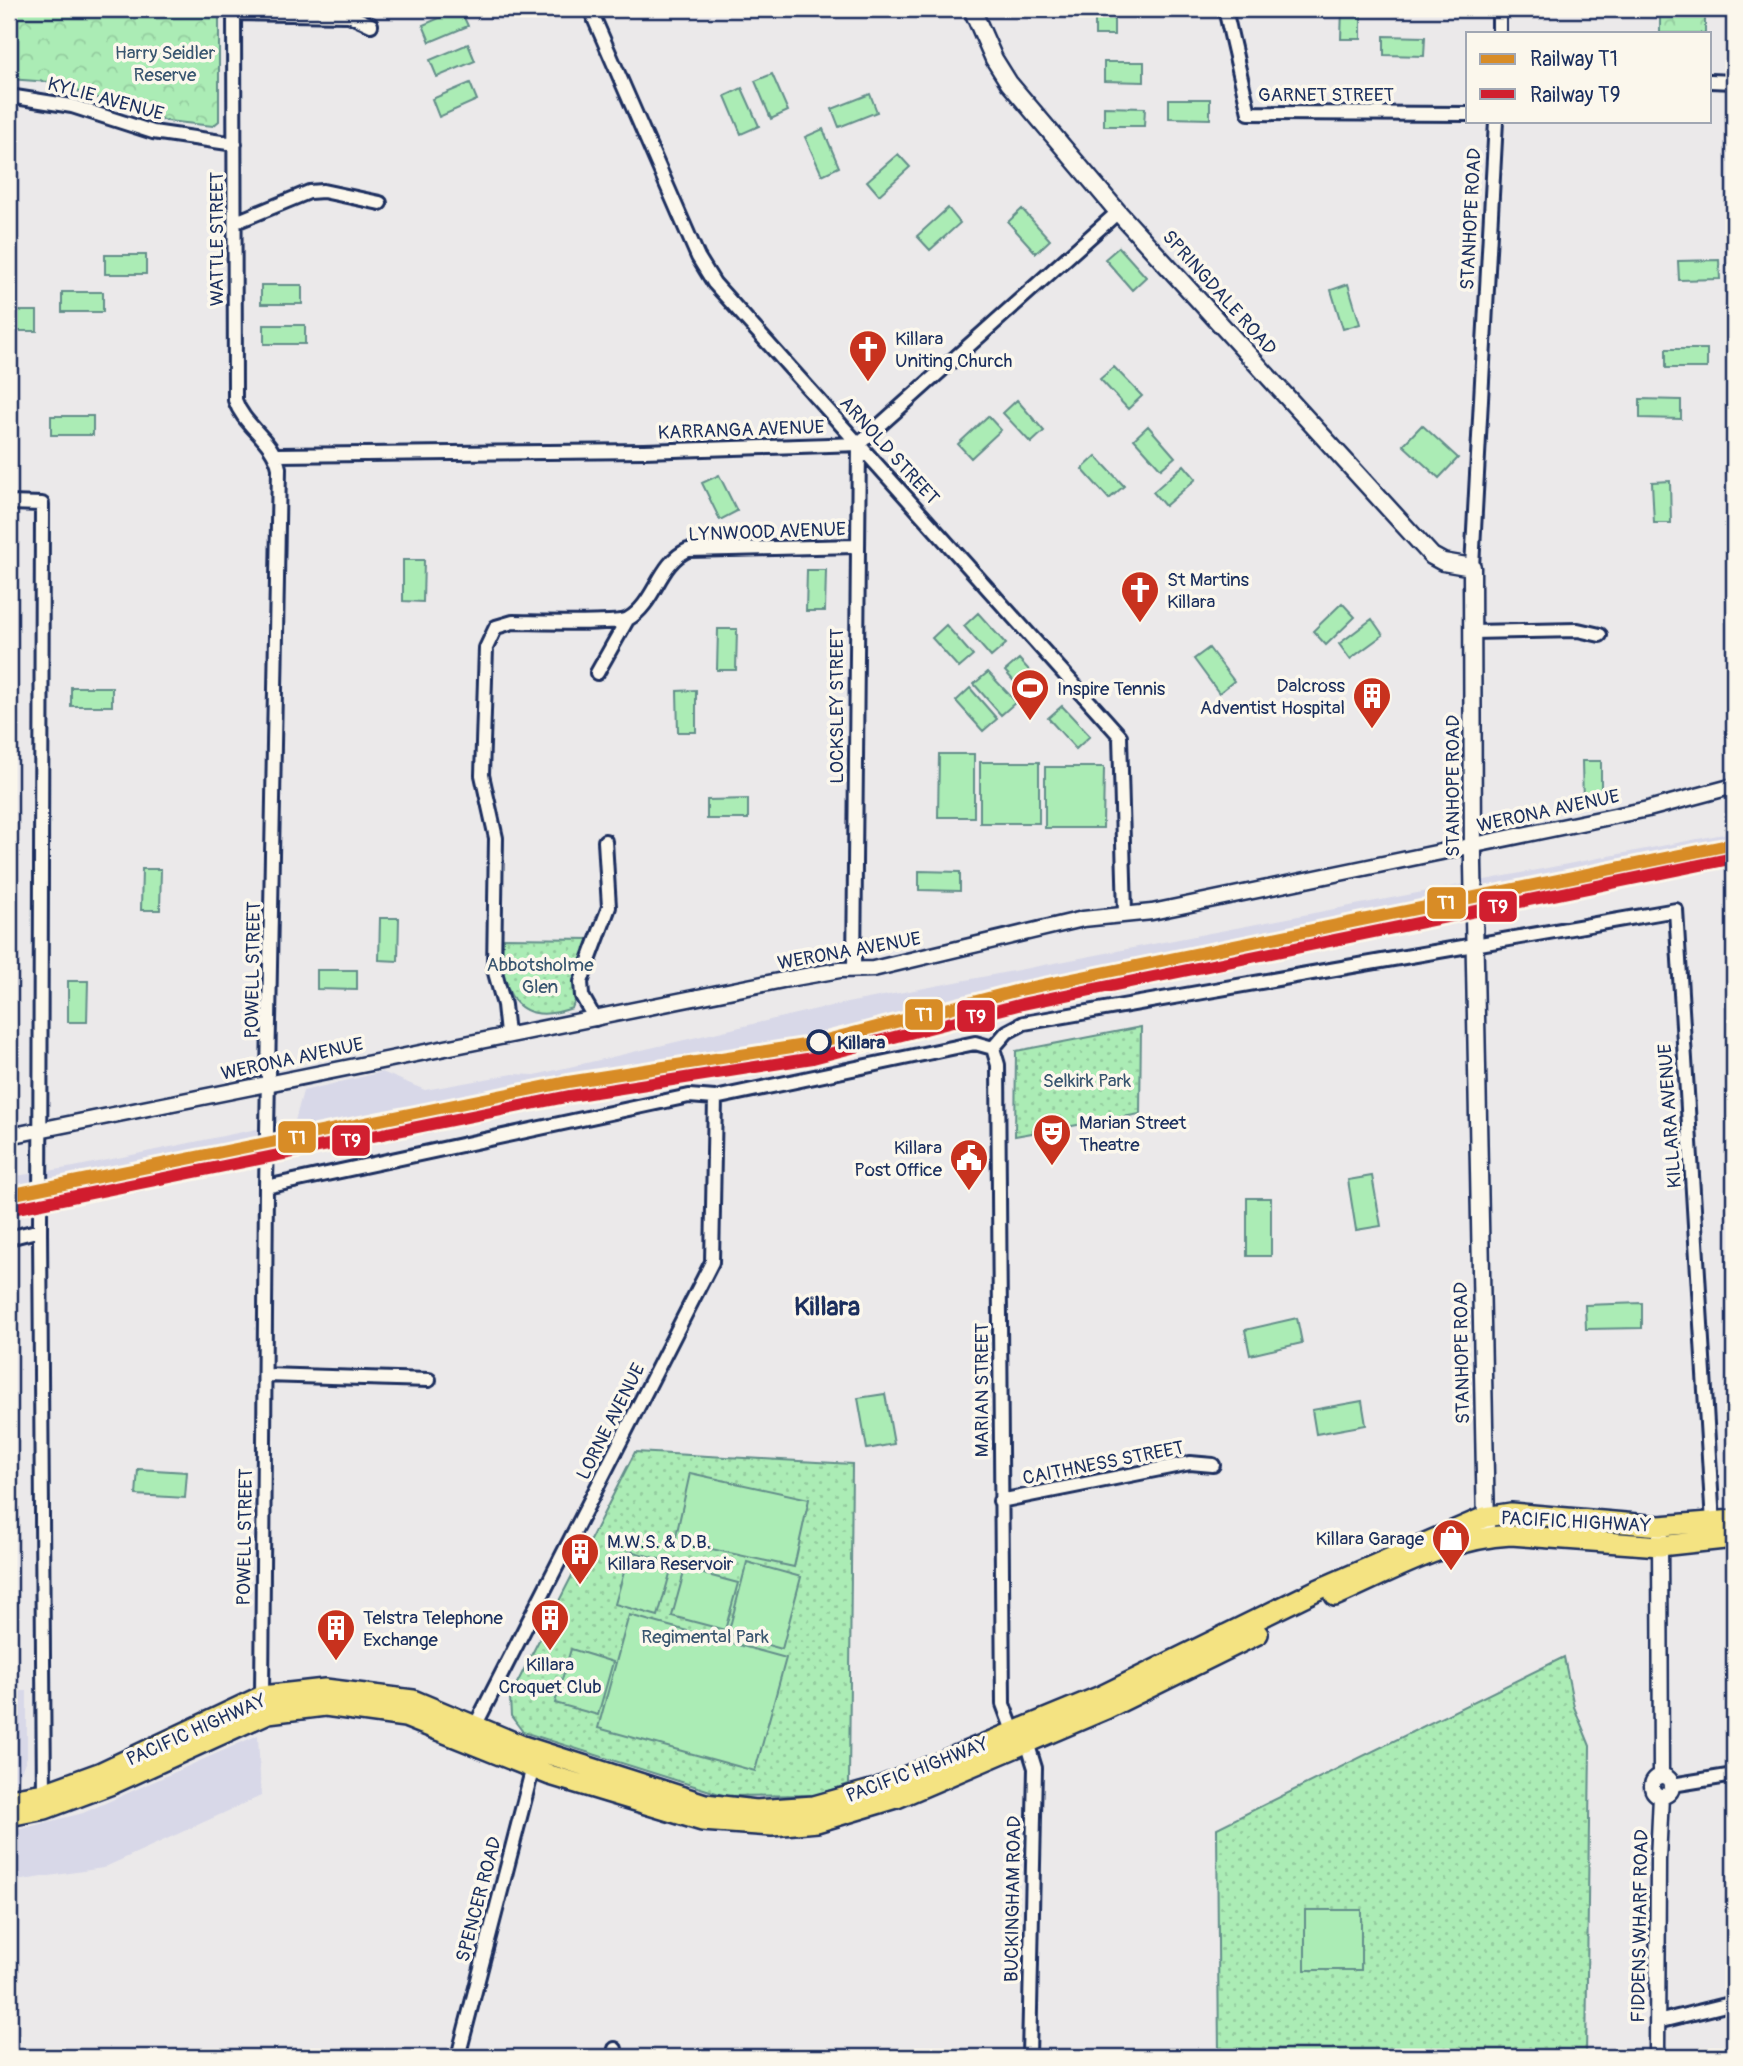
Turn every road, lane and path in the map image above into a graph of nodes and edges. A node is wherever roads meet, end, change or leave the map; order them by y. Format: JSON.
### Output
{"nodes":[{"id":1,"x":590,"y":9,"type":"edge"},
{"id":2,"x":972,"y":9,"type":"edge"},
{"id":3,"x":1225,"y":9,"type":"edge"},
{"id":4,"x":1499,"y":9,"type":"edge"},
{"id":5,"x":234,"y":11,"type":"edge"},
{"id":6,"x":371,"y":25,"type":"dead end"},
{"id":7,"x":1499,"y":32,"type":"edge"},
{"id":8,"x":1712,"y":81,"type":"edge"},
{"id":9,"x":1734,"y":82,"type":"edge"},
{"id":10,"x":9,"y":96,"type":"edge"},
{"id":11,"x":1466,"y":114,"type":"edge"},
{"id":12,"x":1496,"y":122,"type":"edge"},
{"id":13,"x":236,"y":144,"type":"junction"},
{"id":14,"x":380,"y":203,"type":"dead end"},
{"id":15,"x":1118,"y":212,"type":"junction"},
{"id":16,"x":236,"y":222,"type":"junction"},
{"id":17,"x":859,"y":443,"type":"junction"},
{"id":18,"x":276,"y":455,"type":"junction"},
{"id":19,"x":9,"y":503,"type":"edge"},
{"id":20,"x":856,"y":546,"type":"junction"},
{"id":21,"x":1472,"y":567,"type":"junction"},
{"id":22,"x":627,"y":620,"type":"junction"},
{"id":23,"x":1472,"y":632,"type":"junction"},
{"id":24,"x":1600,"y":635,"type":"dead end"},
{"id":25,"x":597,"y":673,"type":"dead end"},
{"id":26,"x":1734,"y":786,"type":"edge"},
{"id":27,"x":605,"y":841,"type":"dead end"},
{"id":28,"x":1473,"y":845,"type":"junction"},
{"id":29,"x":1125,"y":912,"type":"junction"},
{"id":30,"x":1476,"y":943,"type":"junction"},
{"id":31,"x":854,"y":969,"type":"junction"},
{"id":32,"x":595,"y":1019,"type":"junction"},
{"id":33,"x":506,"y":1034,"type":"junction"},
{"id":34,"x":993,"y":1048,"type":"junction"},
{"id":35,"x":269,"y":1083,"type":"junction"},
{"id":36,"x":715,"y":1098,"type":"junction"},
{"id":37,"x":42,"y":1129,"type":"junction"},
{"id":38,"x":9,"y":1136,"type":"edge"},
{"id":39,"x":266,"y":1187,"type":"junction"},
{"id":40,"x":40,"y":1230,"type":"junction"},
{"id":41,"x":9,"y":1238,"type":"edge"},
{"id":42,"x":265,"y":1375,"type":"junction"},
{"id":43,"x":429,"y":1380,"type":"dead end"},
{"id":44,"x":1213,"y":1465,"type":"dead end"},
{"id":45,"x":1000,"y":1501,"type":"junction"},
{"id":46,"x":1734,"y":1520,"type":"edge"},
{"id":47,"x":1713,"y":1523,"type":"junction"},
{"id":48,"x":1486,"y":1526,"type":"junction"},
{"id":49,"x":1660,"y":1526,"type":"junction"},
{"id":50,"x":1734,"y":1538,"type":"edge"},
{"id":51,"x":1660,"y":1546,"type":"junction"},
{"id":52,"x":262,"y":1696,"type":"junction"},
{"id":53,"x":471,"y":1734,"type":"junction"},
{"id":54,"x":1020,"y":1737,"type":"junction"},
{"id":55,"x":535,"y":1760,"type":"junction"},
{"id":56,"x":1734,"y":1775,"type":"edge"},
{"id":57,"x":1667,"y":1781,"type":"junction"},
{"id":58,"x":9,"y":1799,"type":"edge"},
{"id":59,"x":45,"y":1801,"type":"junction"},
{"id":60,"x":9,"y":1816,"type":"edge"},
{"id":61,"x":1734,"y":2003,"type":"edge"},
{"id":62,"x":1657,"y":2022,"type":"junction"},
{"id":63,"x":458,"y":2057,"type":"edge"},
{"id":64,"x":1029,"y":2057,"type":"edge"},
{"id":65,"x":1657,"y":2057,"type":"edge"}],
"edges":[{"from":1,"to":17,"type":"street","name":"ARNOLD STREET"},
{"from":2,"to":15,"type":"main road","name":"SPRINGDALE ROAD"},
{"from":3,"to":11,"type":"street","name":"GARNET STREET"},
{"from":4,"to":7,"type":"street"},
{"from":5,"to":6,"type":"street"},
{"from":5,"to":13,"type":"street","name":"WATTLE STREET"},
{"from":8,"to":9,"type":"street"},
{"from":10,"to":13,"type":"street","name":"KYLIE AVENUE"},
{"from":12,"to":21,"type":"street","name":"STANHOPE ROAD"},
{"from":13,"to":16,"type":"street","name":"WATTLE STREET"},
{"from":14,"to":16,"type":"street"},
{"from":15,"to":17,"type":"street"},
{"from":15,"to":21,"type":"main road","name":"SPRINGDALE ROAD"},
{"from":16,"to":18,"type":"street","name":"WATTLE STREET"},
{"from":17,"to":18,"type":"street","name":"KARRANGA AVENUE"},
{"from":17,"to":20,"type":"street","name":"LOCKSLEY STREET"},
{"from":17,"to":29,"type":"street","name":"ARNOLD STREET"},
{"from":18,"to":35,"type":"street","name":"POWELL STREET"},
{"from":19,"to":37,"type":"street"},
{"from":20,"to":22,"type":"street","name":"LYNWOOD AVENUE"},
{"from":20,"to":31,"type":"street","name":"LOCKSLEY STREET"},
{"from":21,"to":23,"type":"main road","name":"STANHOPE ROAD"},
{"from":22,"to":25,"type":"street","name":"LYNWOOD AVENUE"},
{"from":22,"to":33,"type":"street"},
{"from":23,"to":24,"type":"street"},
{"from":23,"to":28,"type":"main road","name":"STANHOPE ROAD"},
{"from":26,"to":28,"type":"street","name":"WERONA AVENUE"},
{"from":27,"to":32,"type":"street"},
{"from":28,"to":29,"type":"street","name":"WERONA AVENUE"},
{"from":28,"to":30,"type":"main road","name":"STANHOPE ROAD"},
{"from":29,"to":31,"type":"street","name":"WERONA AVENUE"},
{"from":30,"to":34,"type":"street"},
{"from":30,"to":47,"type":"street","name":"KILLARA AVENUE"},
{"from":30,"to":48,"type":"main road","name":"STANHOPE ROAD"},
{"from":31,"to":32,"type":"street","name":"WERONA AVENUE"},
{"from":32,"to":33,"type":"street","name":"WERONA AVENUE"},
{"from":33,"to":35,"type":"street","name":"WERONA AVENUE"},
{"from":34,"to":36,"type":"street"},
{"from":34,"to":45,"type":"street","name":"MARIAN STREET"},
{"from":35,"to":37,"type":"street","name":"WERONA AVENUE"},
{"from":35,"to":39,"type":"street","name":"POWELL STREET"},
{"from":36,"to":39,"type":"street"},
{"from":36,"to":53,"type":"street","name":"LORNE AVENUE"},
{"from":37,"to":38,"type":"street","name":"WERONA AVENUE"},
{"from":37,"to":40,"type":"street"},
{"from":39,"to":42,"type":"street","name":"POWELL STREET"},
{"from":40,"to":41,"type":"street"},
{"from":40,"to":59,"type":"street"},
{"from":42,"to":43,"type":"street"},
{"from":42,"to":52,"type":"street","name":"POWELL STREET"},
{"from":44,"to":45,"type":"street","name":"CAITHNESS STREET"},
{"from":45,"to":54,"type":"street","name":"MARIAN STREET"},
{"from":46,"to":47,"type":"highway","name":"PACIFIC HIGHWAY"},
{"from":47,"to":49,"type":"highway","name":"PACIFIC HIGHWAY"},
{"from":48,"to":49,"type":"highway","name":"PACIFIC HIGHWAY"},
{"from":48,"to":51,"type":"highway","name":"PACIFIC HIGHWAY"},
{"from":48,"to":54,"type":"highway","name":"PACIFIC HIGHWAY"},
{"from":49,"to":51,"type":"street"},
{"from":50,"to":51,"type":"highway","name":"PACIFIC HIGHWAY"},
{"from":51,"to":57,"type":"street"},
{"from":52,"to":53,"type":"highway","name":"PACIFIC HIGHWAY"},
{"from":52,"to":59,"type":"highway","name":"PACIFIC HIGHWAY"},
{"from":53,"to":55,"type":"highway","name":"PACIFIC HIGHWAY"},
{"from":53,"to":59,"type":"highway","name":"PACIFIC HIGHWAY"},
{"from":54,"to":55,"type":"highway","name":"PACIFIC HIGHWAY"},
{"from":54,"to":64,"type":"street","name":"BUCKINGHAM ROAD"},
{"from":55,"to":63,"type":"street","name":"SPENCER ROAD"},
{"from":56,"to":57,"type":"street"},
{"from":57,"to":62,"type":"street","name":"FIDDENS WHARF ROAD"},
{"from":58,"to":59,"type":"highway","name":"PACIFIC HIGHWAY"},
{"from":59,"to":60,"type":"highway","name":"PACIFIC HIGHWAY"},
{"from":61,"to":62,"type":"street"},
{"from":62,"to":65,"type":"street","name":"FIDDENS WHARF ROAD"}]}
